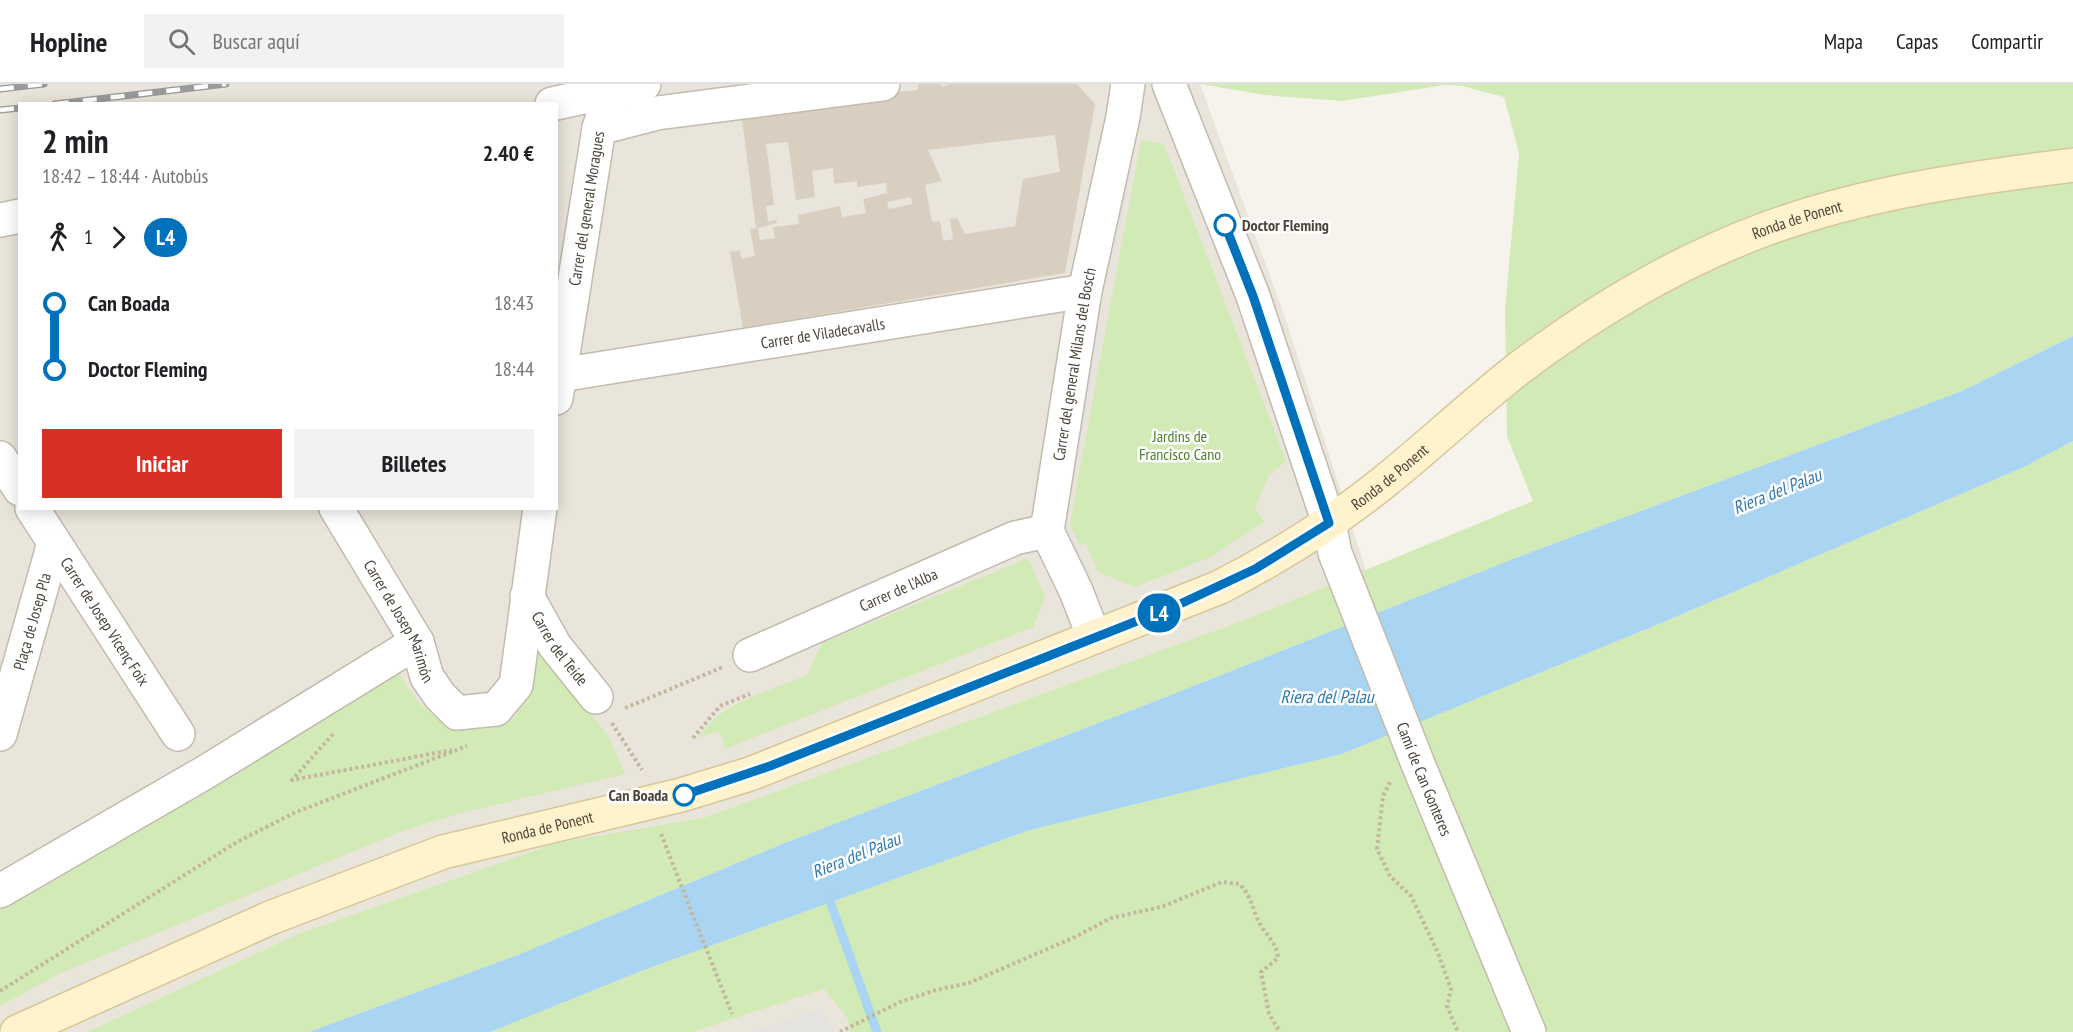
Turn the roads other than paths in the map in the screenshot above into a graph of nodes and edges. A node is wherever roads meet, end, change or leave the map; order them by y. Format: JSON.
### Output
{"nodes":[{"id":1,"x":644,"y":84,"type":"edge"},
{"id":2,"x":883,"y":84,"type":"edge"},
{"id":3,"x":1128,"y":84,"type":"edge"},
{"id":4,"x":1169,"y":84,"type":"edge"},
{"id":5,"x":611,"y":91,"type":"junction"},
{"id":6,"x":558,"y":103,"type":"edge"},
{"id":7,"x":599,"y":128,"type":"junction"},
{"id":8,"x":2073,"y":165,"type":"edge"},
{"id":9,"x":18,"y":216,"type":"edge"},
{"id":10,"x":0,"y":220,"type":"edge"},
{"id":11,"x":1085,"y":291,"type":"junction"},
{"id":12,"x":558,"y":386,"type":"edge"},
{"id":13,"x":0,"y":458,"type":"edge"},
{"id":14,"x":18,"y":486,"type":"edge"},
{"id":15,"x":33,"y":510,"type":"edge"},
{"id":16,"x":337,"y":510,"type":"edge"},
{"id":17,"x":540,"y":510,"type":"edge"},
{"id":18,"x":1047,"y":531,"type":"junction"},
{"id":19,"x":1332,"y":538,"type":"junction"},
{"id":20,"x":54,"y":543,"type":"junction"},
{"id":21,"x":527,"y":596,"type":"junction"},
{"id":22,"x":1094,"y":637,"type":"junction"},
{"id":23,"x":417,"y":642,"type":"junction"},
{"id":24,"x":738,"y":660,"type":"road end"},
{"id":25,"x":607,"y":708,"type":"road end"},
{"id":26,"x":0,"y":734,"type":"edge"},
{"id":27,"x":178,"y":734,"type":"dead end"},
{"id":28,"x":0,"y":891,"type":"edge"},
{"id":29,"x":17,"y":1032,"type":"edge"},
{"id":30,"x":1529,"y":1032,"type":"edge"}],
"edges":[{"from":1,"to":5,"type":"street"},
{"from":2,"to":7,"type":"street"},
{"from":3,"to":11,"type":"street","name":"Carrer del general Milans del Bosch"},
{"from":4,"to":19,"type":"street","name":"Camí de Can Gonteres"},
{"from":5,"to":6,"type":"street"},
{"from":5,"to":7,"type":"street","name":"Carrer del general Moragues"},
{"from":7,"to":12,"type":"street","name":"Carrer del general Moragues"},
{"from":8,"to":19,"type":"main road","name":"Ronda de Ponent"},
{"from":9,"to":10,"type":"street"},
{"from":11,"to":12,"type":"street","name":"Carrer de Viladecavalls"},
{"from":11,"to":18,"type":"street","name":"Carrer del general Milans del Bosch"},
{"from":13,"to":14,"type":"street"},
{"from":15,"to":20,"type":"street","name":"Carrer de Josep Vicenç Foix"},
{"from":16,"to":23,"type":"street","name":"Carrer de Josep Marimón"},
{"from":17,"to":21,"type":"street"},
{"from":18,"to":22,"type":"street"},
{"from":18,"to":24,"type":"street","name":"Carrer de l'Alba"},
{"from":19,"to":22,"type":"main road","name":"Ronda de Ponent"},
{"from":19,"to":30,"type":"street","name":"Camí de Can Gonteres"},
{"from":20,"to":26,"type":"street","name":"Plaça de Josep Pla"},
{"from":20,"to":27,"type":"street","name":"Carrer de Josep Vicenç Foix"},
{"from":21,"to":23,"type":"street","name":"Carrer de Josep Marimón"},
{"from":21,"to":25,"type":"street","name":"Carrer del Teide"},
{"from":22,"to":29,"type":"main road","name":"Ronda de Ponent"},
{"from":23,"to":28,"type":"street"}]}
